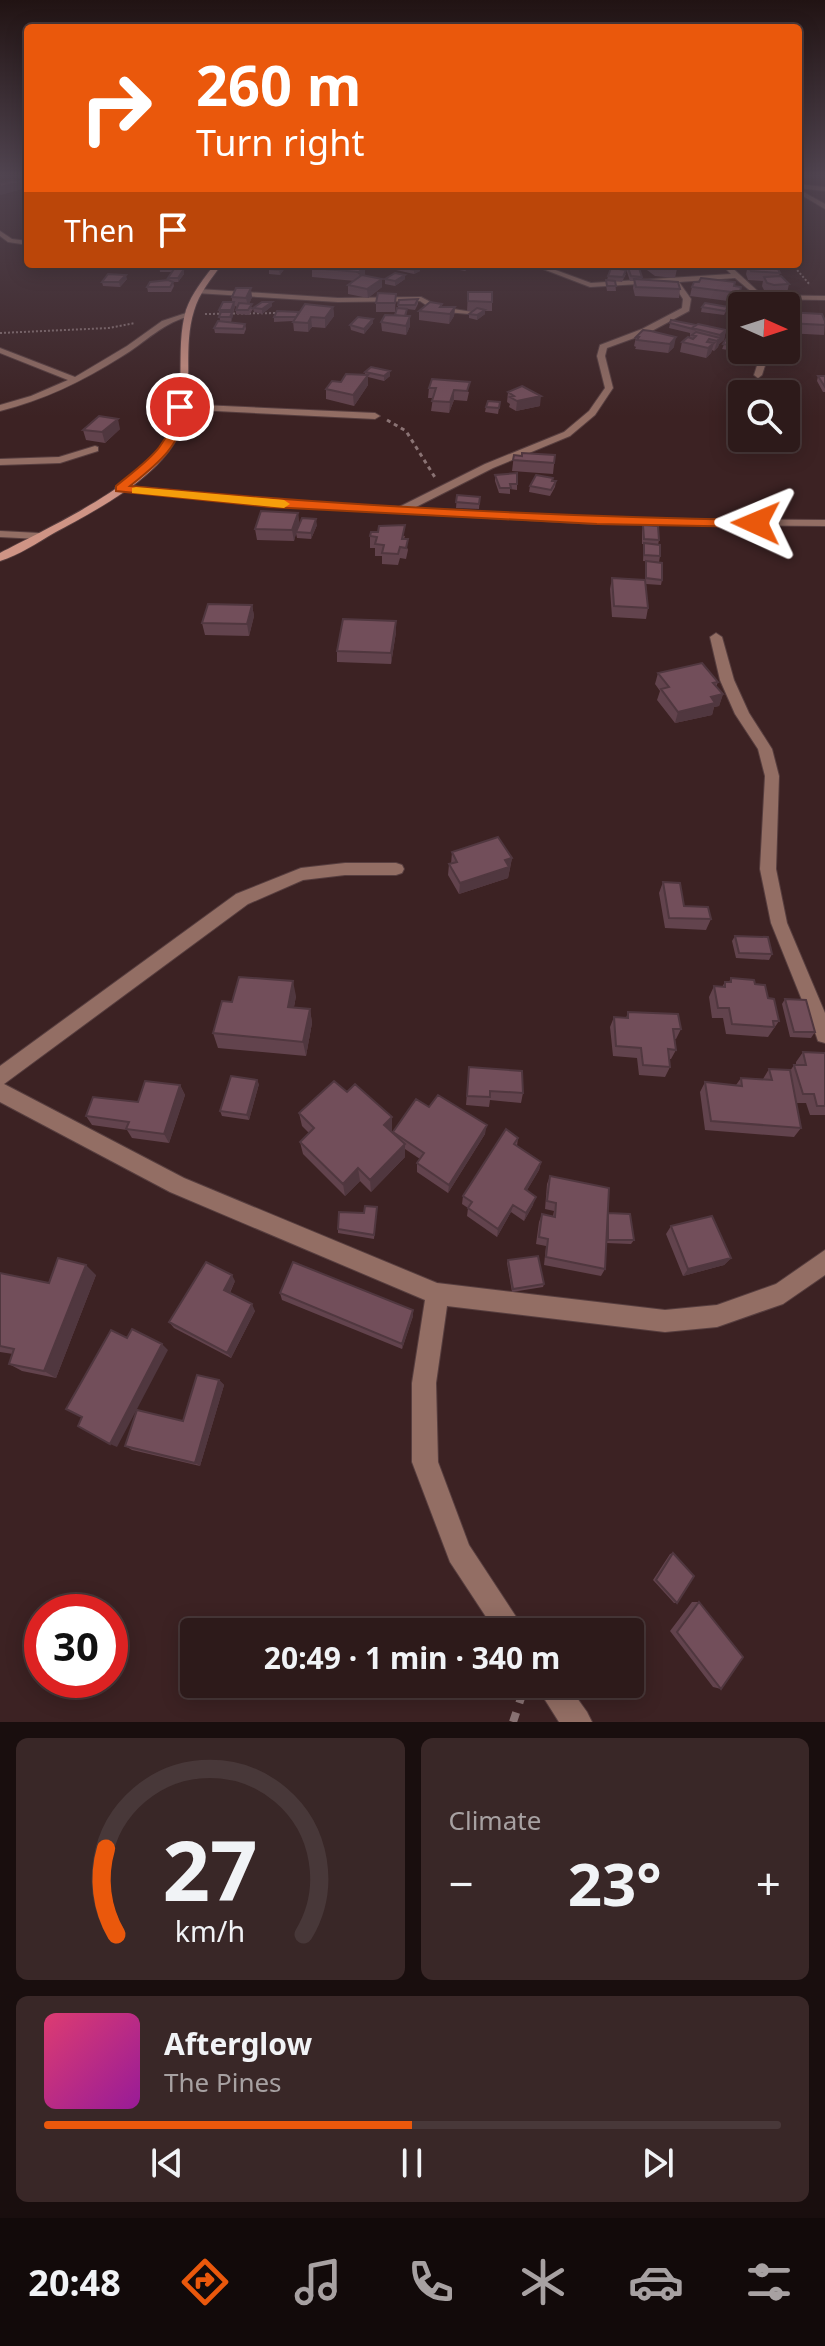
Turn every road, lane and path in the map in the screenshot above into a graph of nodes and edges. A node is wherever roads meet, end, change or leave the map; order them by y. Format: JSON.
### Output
{"nodes":[{"id":1,"x":216,"y":268,"type":"edge"},
{"id":2,"x":544,"y":268,"type":"edge"},
{"id":3,"x":728,"y":268,"type":"edge"},
{"id":4,"x":736,"y":276,"type":"junction"},
{"id":5,"x":674,"y":280,"type":"junction"},
{"id":6,"x":199,"y":291,"type":"junction"},
{"id":7,"x":752,"y":292,"type":"edge"},
{"id":8,"x":825,"y":298,"type":"edge"},
{"id":9,"x":800,"y":299,"type":"edge"},
{"id":10,"x":469,"y":312,"type":"edge"},
{"id":11,"x":278,"y":313,"type":"edge"},
{"id":12,"x":189,"y":314,"type":"junction"},
{"id":13,"x":176,"y":316,"type":"junction"},
{"id":14,"x":0,"y":333,"type":"edge"},
{"id":15,"x":0,"y":350,"type":"edge"},
{"id":16,"x":762,"y":364,"type":"edge"},
{"id":17,"x":758,"y":375,"type":"dead end"},
{"id":18,"x":73,"y":379,"type":"junction"},
{"id":19,"x":180,"y":407,"type":"junction"},
{"id":20,"x":0,"y":408,"type":"edge"},
{"id":21,"x":375,"y":416,"type":"joint"},
{"id":22,"x":95,"y":449,"type":"dead end"},
{"id":23,"x":0,"y":462,"type":"edge"},
{"id":24,"x":120,"y":488,"type":"junction"},
{"id":25,"x":441,"y":489,"type":"junction"},
{"id":26,"x":402,"y":510,"type":"junction"},
{"id":27,"x":825,"y":523,"type":"edge"},
{"id":28,"x":0,"y":534,"type":"edge"},
{"id":29,"x":39,"y":536,"type":"junction"},
{"id":30,"x":0,"y":558,"type":"edge"},
{"id":31,"x":716,"y":637,"type":"dead end"},
{"id":32,"x":396,"y":869,"type":"dead end"},
{"id":33,"x":825,"y":1035,"type":"edge"},
{"id":34,"x":0,"y":1077,"type":"edge"},
{"id":35,"x":0,"y":1092,"type":"edge"},
{"id":36,"x":825,"y":1261,"type":"edge"},
{"id":37,"x":437,"y":1294,"type":"junction"},
{"id":38,"x":503,"y":1618,"type":"edge"},
{"id":39,"x":521,"y":1698,"type":"edge"},
{"id":40,"x":559,"y":1698,"type":"edge"},
{"id":41,"x":513,"y":1722,"type":"edge"},
{"id":42,"x":577,"y":1722,"type":"edge"}],
"edges":[{"from":1,"to":6,"type":"street"},
{"from":2,"to":5,"type":"street"},
{"from":3,"to":4,"type":"street"},
{"from":4,"to":5,"type":"street"},
{"from":4,"to":7,"type":"street"},
{"from":5,"to":25,"type":"street"},
{"from":6,"to":10,"type":"street"},
{"from":6,"to":12,"type":"street"},
{"from":8,"to":9,"type":"street"},
{"from":11,"to":12,"type":"path"},
{"from":12,"to":13,"type":"street"},
{"from":12,"to":19,"type":"street"},
{"from":13,"to":14,"type":"path"},
{"from":13,"to":18,"type":"street"},
{"from":15,"to":18,"type":"street"},
{"from":16,"to":17,"type":"street"},
{"from":18,"to":20,"type":"street"},
{"from":19,"to":21,"type":"street"},
{"from":19,"to":24,"type":"street"},
{"from":21,"to":25,"type":"path"},
{"from":22,"to":23,"type":"street"},
{"from":24,"to":26,"type":"street"},
{"from":24,"to":29,"type":"street"},
{"from":25,"to":26,"type":"street"},
{"from":26,"to":27,"type":"street"},
{"from":28,"to":29,"type":"street"},
{"from":29,"to":30,"type":"street"},
{"from":31,"to":33,"type":"street"},
{"from":32,"to":34,"type":"street"},
{"from":35,"to":37,"type":"street"},
{"from":36,"to":37,"type":"street"},
{"from":37,"to":38,"type":"street"},
{"from":39,"to":41,"type":"path"},
{"from":40,"to":42,"type":"street"}]}
